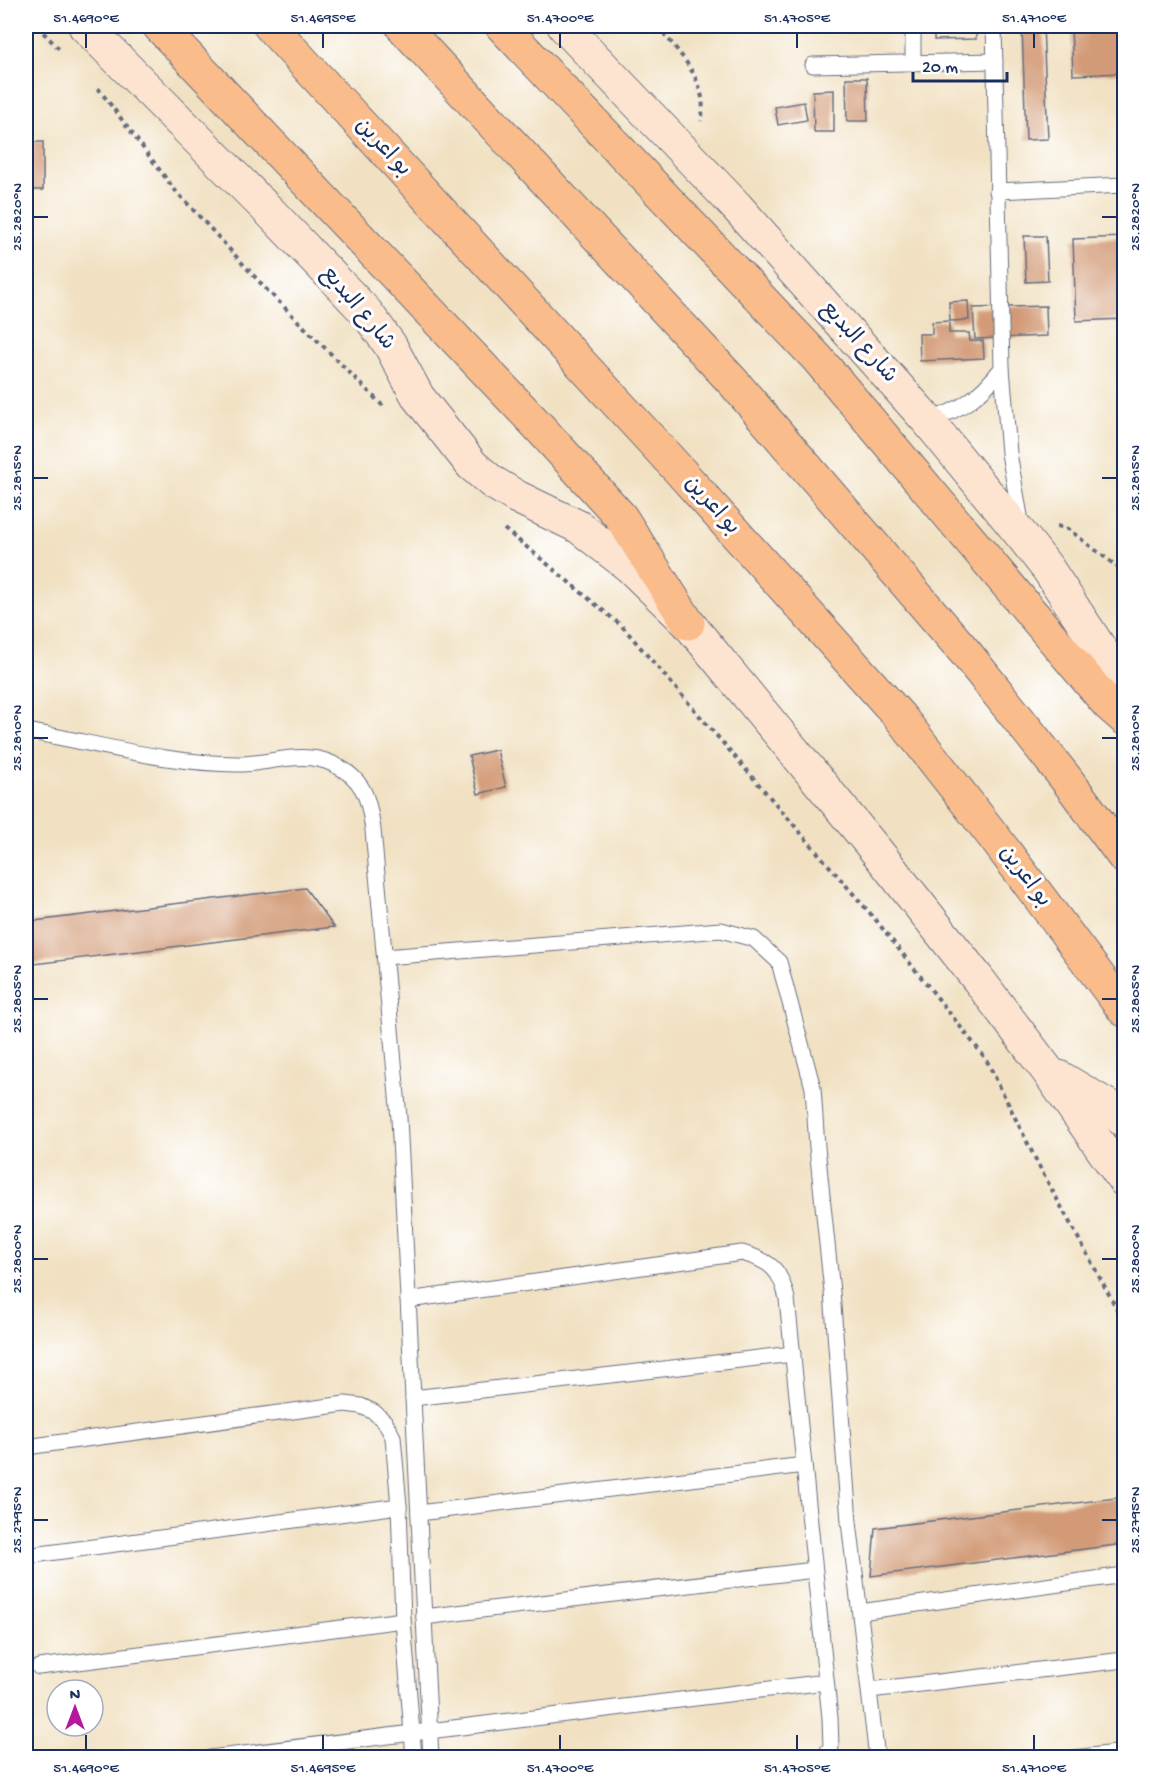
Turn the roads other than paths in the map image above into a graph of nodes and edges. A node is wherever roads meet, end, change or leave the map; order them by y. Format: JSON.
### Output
{"nodes":[{"id":1,"x":85,"y":26,"type":"edge"},
{"id":2,"x":159,"y":26,"type":"edge"},
{"id":3,"x":270,"y":26,"type":"edge"},
{"id":4,"x":402,"y":26,"type":"edge"},
{"id":5,"x":502,"y":26,"type":"edge"},
{"id":6,"x":564,"y":26,"type":"edge"},
{"id":7,"x":913,"y":26,"type":"edge"},
{"id":8,"x":994,"y":26,"type":"edge"},
{"id":9,"x":994,"y":61,"type":"junction"},
{"id":10,"x":913,"y":63,"type":"junction"},
{"id":11,"x":813,"y":65,"type":"dead end"},
{"id":12,"x":1125,"y":185,"type":"edge"},
{"id":13,"x":997,"y":191,"type":"junction"},
{"id":14,"x":1002,"y":368,"type":"junction"},
{"id":15,"x":928,"y":421,"type":"junction"},
{"id":16,"x":1023,"y":537,"type":"junction"},
{"id":17,"x":688,"y":623,"type":"junction"},
{"id":18,"x":1125,"y":685,"type":"edge"},
{"id":19,"x":1125,"y":718,"type":"edge"},
{"id":20,"x":26,"y":731,"type":"edge"},
{"id":21,"x":1125,"y":857,"type":"edge"},
{"id":22,"x":385,"y":957,"type":"junction"},
{"id":23,"x":1125,"y":1010,"type":"edge"},
{"id":24,"x":1047,"y":1070,"type":"junction"},
{"id":25,"x":1125,"y":1121,"type":"edge"},
{"id":26,"x":1125,"y":1180,"type":"edge"},
{"id":27,"x":408,"y":1299,"type":"junction"},
{"id":28,"x":793,"y":1354,"type":"junction"},
{"id":29,"x":413,"y":1398,"type":"junction"},
{"id":30,"x":26,"y":1447,"type":"edge"},
{"id":31,"x":804,"y":1465,"type":"junction"},
{"id":32,"x":399,"y":1506,"type":"junction"},
{"id":33,"x":419,"y":1513,"type":"junction"},
{"id":34,"x":26,"y":1556,"type":"edge"},
{"id":35,"x":814,"y":1570,"type":"junction"},
{"id":36,"x":1125,"y":1575,"type":"edge"},
{"id":37,"x":860,"y":1612,"type":"junction"},
{"id":38,"x":424,"y":1617,"type":"junction"},
{"id":39,"x":403,"y":1620,"type":"junction"},
{"id":40,"x":1125,"y":1660,"type":"edge"},
{"id":41,"x":39,"y":1667,"type":"dead end"},
{"id":42,"x":826,"y":1682,"type":"junction"},
{"id":43,"x":870,"y":1690,"type":"junction"},
{"id":44,"x":430,"y":1731,"type":"junction"},
{"id":45,"x":412,"y":1733,"type":"junction"},
{"id":46,"x":1125,"y":1752,"type":"edge"},
{"id":47,"x":210,"y":1758,"type":"edge"},
{"id":48,"x":414,"y":1758,"type":"edge"},
{"id":49,"x":431,"y":1758,"type":"edge"},
{"id":50,"x":823,"y":1758,"type":"edge"},
{"id":51,"x":877,"y":1758,"type":"edge"},
{"id":52,"x":1074,"y":1758,"type":"edge"}],
"edges":[{"from":1,"to":17,"type":"main road","name":"شارع البديع"},
{"from":2,"to":17,"type":"highway"},
{"from":3,"to":23,"type":"highway","name":"بو اعرين"},
{"from":4,"to":21,"type":"highway"},
{"from":5,"to":19,"type":"highway"},
{"from":6,"to":15,"type":"main road","name":"شارع البديع"},
{"from":7,"to":10,"type":"lane"},
{"from":8,"to":9,"type":"lane"},
{"from":9,"to":10,"type":"lane"},
{"from":9,"to":13,"type":"lane"},
{"from":10,"to":11,"type":"lane"},
{"from":12,"to":13,"type":"lane"},
{"from":13,"to":14,"type":"lane"},
{"from":14,"to":15,"type":"lane"},
{"from":14,"to":16,"type":"lane"},
{"from":15,"to":16,"type":"main road","name":"شارع البديع"},
{"from":16,"to":18,"type":"main road","name":"شارع البديع"},
{"from":17,"to":24,"type":"main road"},
{"from":20,"to":22,"type":"lane"},
{"from":22,"to":27,"type":"lane"},
{"from":22,"to":37,"type":"lane"},
{"from":24,"to":25,"type":"main road"},
{"from":24,"to":26,"type":"main road"},
{"from":27,"to":28,"type":"lane"},
{"from":27,"to":29,"type":"lane"},
{"from":28,"to":29,"type":"lane"},
{"from":28,"to":31,"type":"lane"},
{"from":29,"to":33,"type":"lane"},
{"from":30,"to":32,"type":"lane"},
{"from":31,"to":33,"type":"lane"},
{"from":31,"to":35,"type":"lane"},
{"from":32,"to":34,"type":"lane"},
{"from":32,"to":39,"type":"lane"},
{"from":33,"to":38,"type":"lane"},
{"from":35,"to":38,"type":"lane"},
{"from":35,"to":42,"type":"lane"},
{"from":36,"to":37,"type":"lane"},
{"from":37,"to":43,"type":"lane"},
{"from":38,"to":44,"type":"lane"},
{"from":39,"to":41,"type":"lane"},
{"from":39,"to":45,"type":"lane"},
{"from":40,"to":43,"type":"lane"},
{"from":42,"to":44,"type":"lane"},
{"from":42,"to":50,"type":"lane"},
{"from":43,"to":51,"type":"lane"},
{"from":44,"to":45,"type":"lane"},
{"from":44,"to":49,"type":"lane"},
{"from":45,"to":47,"type":"lane"},
{"from":45,"to":48,"type":"lane"},
{"from":46,"to":52,"type":"lane"}]}
